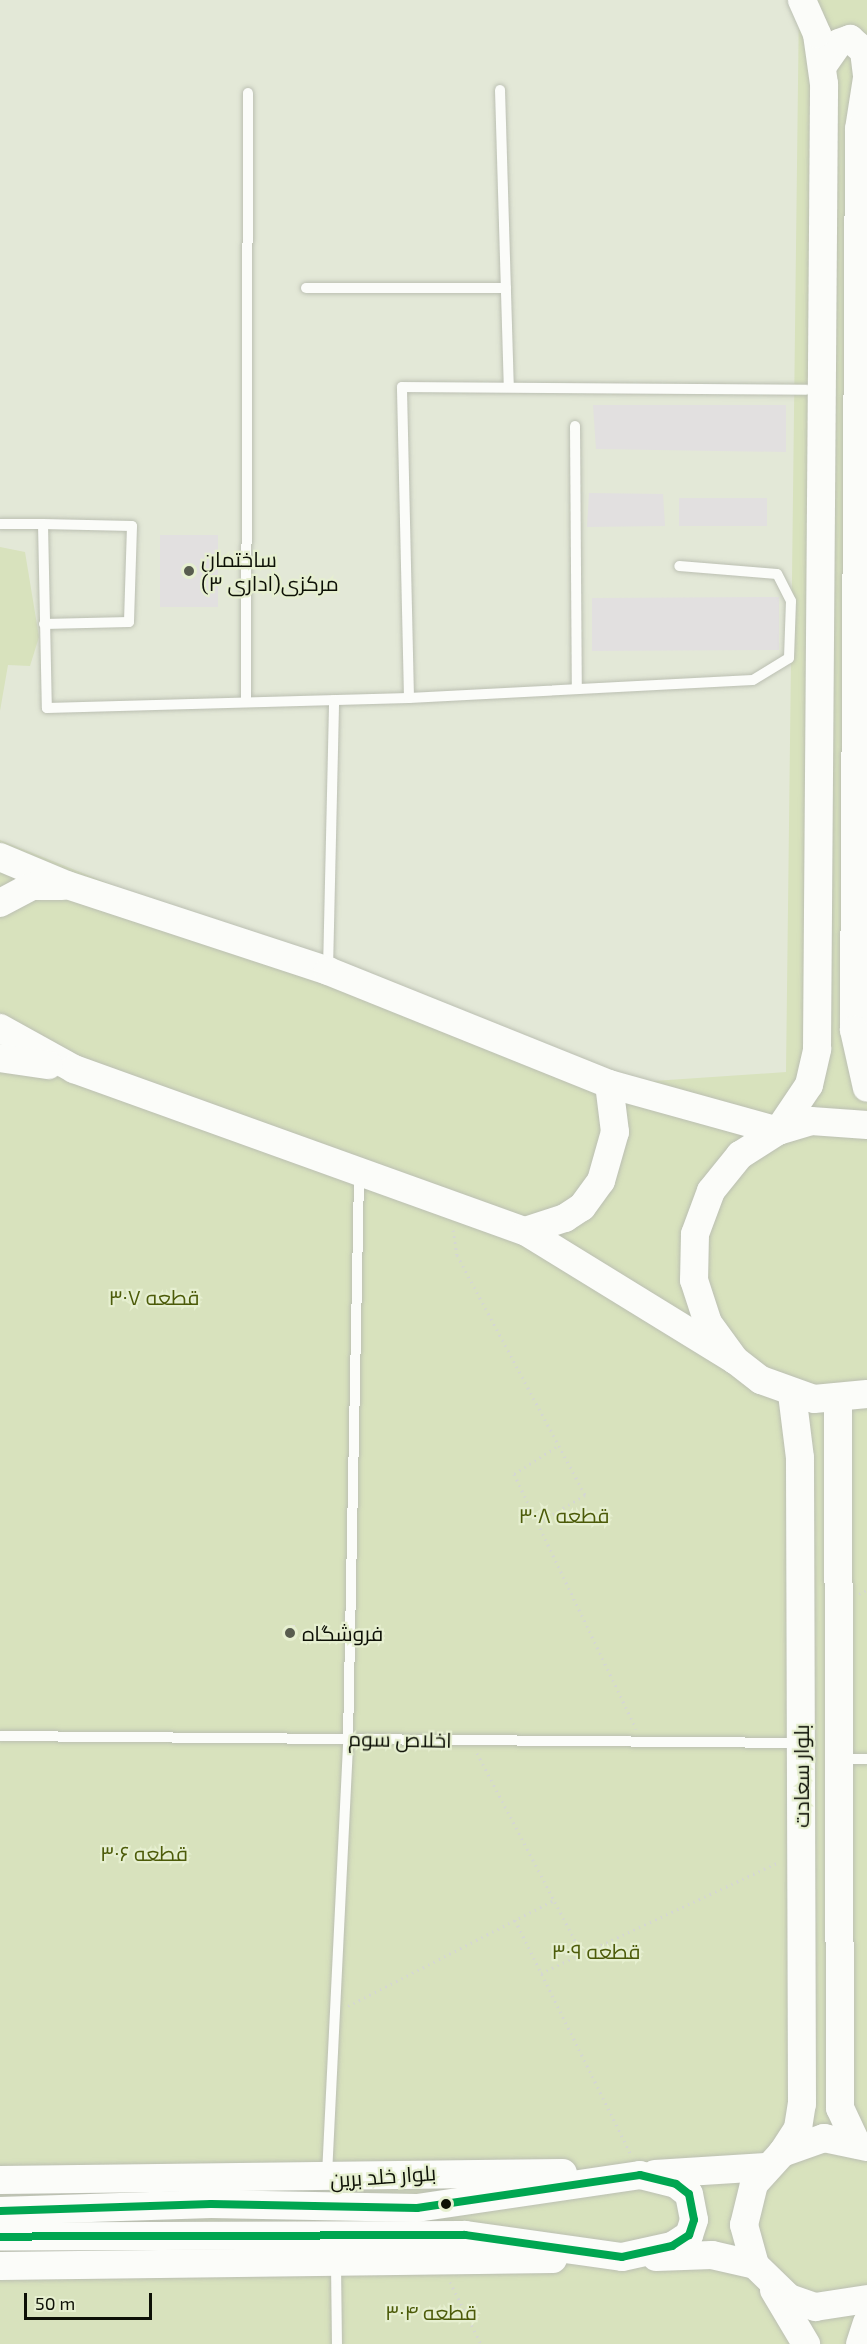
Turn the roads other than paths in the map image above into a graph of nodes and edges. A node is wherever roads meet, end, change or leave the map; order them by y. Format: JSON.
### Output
{"nodes":[{"id":1,"x":802,"y":0,"type":"edge"},
{"id":2,"x":822,"y":67,"type":"junction"},
{"id":3,"x":867,"y":78,"type":"edge"},
{"id":4,"x":500,"y":90,"type":"dead end"},
{"id":5,"x":248,"y":93,"type":"dead end"},
{"id":6,"x":306,"y":288,"type":"dead end"},
{"id":7,"x":506,"y":288,"type":"junction"},
{"id":8,"x":862,"y":335,"type":"edge"},
{"id":9,"x":509,"y":385,"type":"junction"},
{"id":10,"x":806,"y":390,"type":"dead end"},
{"id":11,"x":575,"y":426,"type":"dead end"},
{"id":12,"x":0,"y":524,"type":"edge"},
{"id":13,"x":43,"y":524,"type":"junction"},
{"id":14,"x":679,"y":566,"type":"dead end"},
{"id":15,"x":44,"y":624,"type":"junction"},
{"id":16,"x":577,"y":689,"type":"junction"},
{"id":17,"x":409,"y":698,"type":"junction"},
{"id":18,"x":334,"y":700,"type":"junction"},
{"id":19,"x":246,"y":702,"type":"junction"},
{"id":20,"x":0,"y":857,"type":"edge"},
{"id":21,"x":862,"y":865,"type":"edge"},
{"id":22,"x":67,"y":885,"type":"junction"},
{"id":23,"x":0,"y":903,"type":"edge"},
{"id":24,"x":328,"y":971,"type":"junction"},
{"id":25,"x":0,"y":1028,"type":"edge"},
{"id":26,"x":0,"y":1058,"type":"edge"},
{"id":27,"x":74,"y":1069,"type":"junction"},
{"id":28,"x":609,"y":1084,"type":"junction"},
{"id":29,"x":867,"y":1088,"type":"edge"},
{"id":30,"x":867,"y":1125,"type":"edge"},
{"id":31,"x":778,"y":1131,"type":"junction"},
{"id":32,"x":360,"y":1171,"type":"junction"},
{"id":33,"x":525,"y":1231,"type":"junction"},
{"id":34,"x":735,"y":1360,"type":"junction"},
{"id":35,"x":792,"y":1394,"type":"junction"},
{"id":36,"x":867,"y":1394,"type":"edge"},
{"id":37,"x":838,"y":1400,"type":"junction"},
{"id":38,"x":0,"y":1736,"type":"edge"},
{"id":39,"x":348,"y":1739,"type":"junction"},
{"id":40,"x":801,"y":1743,"type":"junction"},
{"id":41,"x":839,"y":1759,"type":"junction"},
{"id":42,"x":867,"y":1759,"type":"edge"},
{"id":43,"x":862,"y":2145,"type":"edge"},
{"id":44,"x":774,"y":2160,"type":"junction"},
{"id":45,"x":640,"y":2175,"type":"junction"},
{"id":46,"x":0,"y":2180,"type":"edge"},
{"id":47,"x":327,"y":2180,"type":"junction"},
{"id":48,"x":0,"y":2211,"type":"edge"},
{"id":49,"x":0,"y":2237,"type":"edge"},
{"id":50,"x":622,"y":2258,"type":"junction"},
{"id":51,"x":336,"y":2263,"type":"junction"},
{"id":52,"x":0,"y":2266,"type":"edge"},
{"id":53,"x":761,"y":2273,"type":"junction"},
{"id":54,"x":867,"y":2299,"type":"edge"},
{"id":55,"x":867,"y":2323,"type":"edge"},
{"id":56,"x":337,"y":2344,"type":"edge"},
{"id":57,"x":806,"y":2344,"type":"edge"},
{"id":58,"x":860,"y":2344,"type":"edge"}],
"edges":[{"from":1,"to":2,"type":"street"},
{"from":2,"to":3,"type":"street"},
{"from":2,"to":31,"type":"street"},
{"from":3,"to":8,"type":"street"},
{"from":4,"to":7,"type":"lane"},
{"from":5,"to":19,"type":"lane"},
{"from":6,"to":7,"type":"lane"},
{"from":7,"to":9,"type":"lane"},
{"from":8,"to":21,"type":"street"},
{"from":9,"to":10,"type":"lane"},
{"from":9,"to":17,"type":"lane"},
{"from":11,"to":16,"type":"lane"},
{"from":12,"to":13,"type":"lane"},
{"from":13,"to":15,"type":"lane"},
{"from":13,"to":15,"type":"lane"},
{"from":14,"to":16,"type":"lane"},
{"from":15,"to":19,"type":"lane"},
{"from":16,"to":17,"type":"lane"},
{"from":17,"to":18,"type":"lane"},
{"from":18,"to":19,"type":"lane"},
{"from":18,"to":24,"type":"lane"},
{"from":20,"to":22,"type":"street"},
{"from":21,"to":29,"type":"street"},
{"from":22,"to":23,"type":"street"},
{"from":22,"to":24,"type":"street"},
{"from":24,"to":28,"type":"street"},
{"from":25,"to":27,"type":"street"},
{"from":26,"to":27,"type":"street"},
{"from":27,"to":32,"type":"street"},
{"from":28,"to":31,"type":"street"},
{"from":28,"to":33,"type":"street"},
{"from":30,"to":31,"type":"street"},
{"from":31,"to":34,"type":"street"},
{"from":32,"to":33,"type":"street"},
{"from":32,"to":39,"type":"lane"},
{"from":33,"to":34,"type":"street"},
{"from":34,"to":35,"type":"street"},
{"from":35,"to":37,"type":"street"},
{"from":35,"to":40,"type":"street","name":"بلوار سعادت"},
{"from":36,"to":37,"type":"street"},
{"from":37,"to":41,"type":"street","name":"بلوار سعادت"},
{"from":38,"to":39,"type":"lane","name":"اخلاص سوم"},
{"from":39,"to":40,"type":"lane","name":"اخلاص سوم"},
{"from":39,"to":47,"type":"lane"},
{"from":40,"to":44,"type":"street","name":"بلوار سعادت"},
{"from":41,"to":42,"type":"lane"},
{"from":41,"to":43,"type":"street","name":"بلوار سعادت"},
{"from":43,"to":44,"type":"street","name":"بلوار خلد برین"},
{"from":44,"to":45,"type":"street","name":"بلوار خلد برین"},
{"from":44,"to":53,"type":"street","name":"بلوار سعادت"},
{"from":45,"to":47,"type":"street","name":"بلوار خلد برین"},
{"from":45,"to":48,"type":"street"},
{"from":45,"to":50,"type":"street"},
{"from":46,"to":47,"type":"street","name":"بلوار خلد برین"},
{"from":49,"to":50,"type":"street"},
{"from":50,"to":51,"type":"street"},
{"from":50,"to":53,"type":"street"},
{"from":51,"to":52,"type":"street"},
{"from":51,"to":56,"type":"lane"},
{"from":53,"to":54,"type":"street"},
{"from":53,"to":57,"type":"street"},
{"from":55,"to":58,"type":"street"}]}
